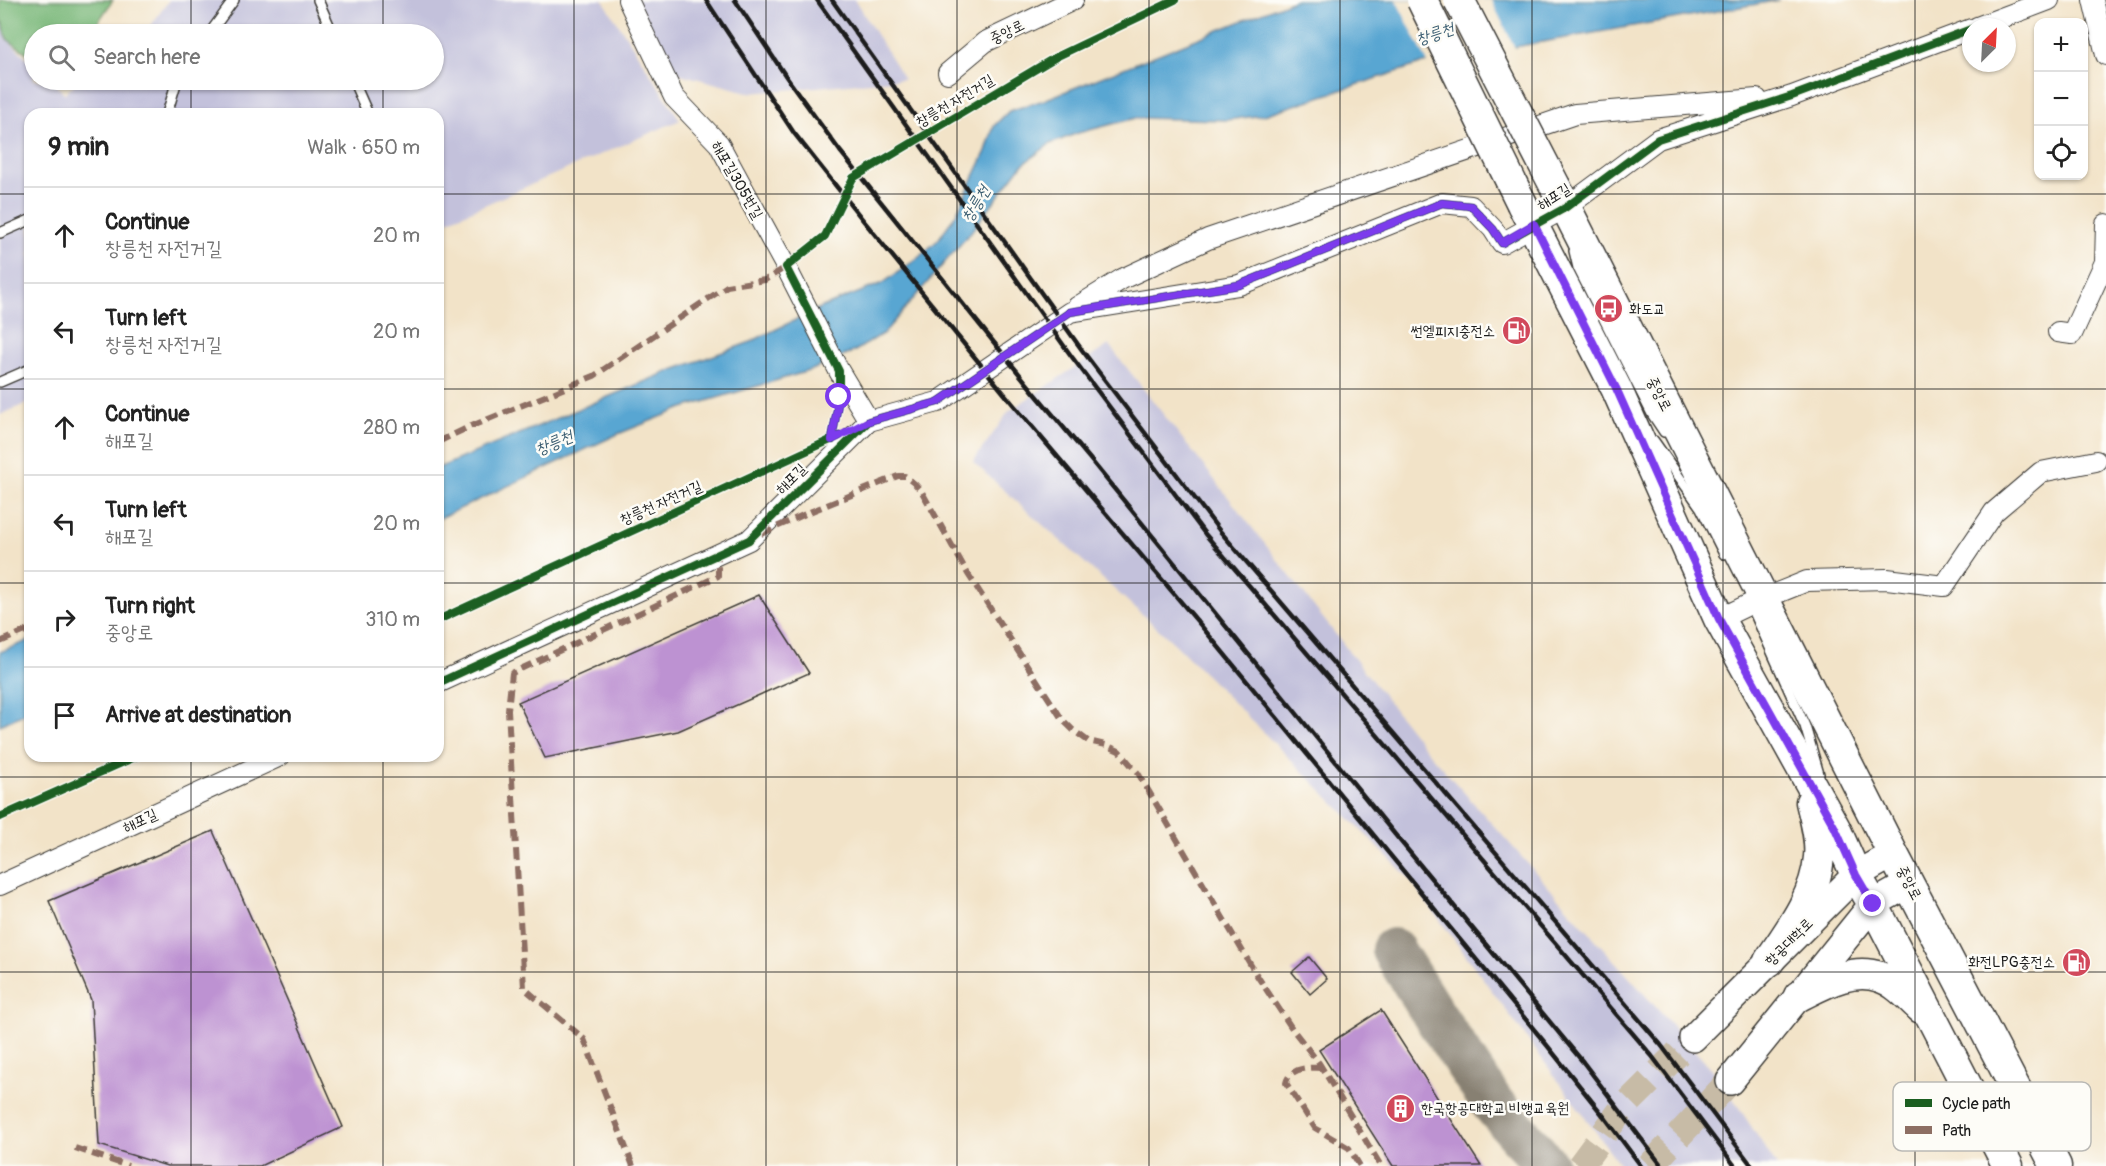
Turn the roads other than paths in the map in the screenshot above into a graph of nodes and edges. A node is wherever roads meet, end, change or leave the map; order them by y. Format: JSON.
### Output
{"nodes":[{"id":1,"x":234,"y":0,"type":"edge"},
{"id":2,"x":318,"y":0,"type":"edge"},
{"id":3,"x":628,"y":0,"type":"edge"},
{"id":4,"x":1073,"y":0,"type":"edge"},
{"id":5,"x":1422,"y":0,"type":"edge"},
{"id":6,"x":1459,"y":0,"type":"edge"},
{"id":7,"x":2049,"y":0,"type":"edge"},
{"id":8,"x":2093,"y":0,"type":"edge"},
{"id":9,"x":2001,"y":18,"type":"edge"},
{"id":10,"x":216,"y":24,"type":"edge"},
{"id":11,"x":329,"y":24,"type":"edge"},
{"id":12,"x":1962,"y":32,"type":"edge"},
{"id":13,"x":2106,"y":55,"type":"edge"},
{"id":14,"x":948,"y":73,"type":"dead end"},
{"id":15,"x":174,"y":90,"type":"edge"},
{"id":16,"x":357,"y":90,"type":"edge"},
{"id":17,"x":1792,"y":96,"type":"junction"},
{"id":18,"x":169,"y":108,"type":"edge"},
{"id":19,"x":365,"y":108,"type":"edge"},
{"id":20,"x":1560,"y":198,"type":"junction"},
{"id":21,"x":1528,"y":214,"type":"junction"},
{"id":22,"x":24,"y":223,"type":"edge"},
{"id":23,"x":2106,"y":224,"type":"edge"},
{"id":24,"x":0,"y":233,"type":"edge"},
{"id":25,"x":1070,"y":312,"type":"junction"},
{"id":26,"x":2058,"y":332,"type":"dead end"},
{"id":27,"x":24,"y":372,"type":"edge"},
{"id":28,"x":0,"y":382,"type":"edge"},
{"id":29,"x":1616,"y":388,"type":"junction"},
{"id":30,"x":869,"y":421,"type":"junction"},
{"id":31,"x":1671,"y":442,"type":"dead end"},
{"id":32,"x":1678,"y":451,"type":"dead end"},
{"id":33,"x":2096,"y":461,"type":"dead end"},
{"id":34,"x":1717,"y":507,"type":"junction"},
{"id":35,"x":1729,"y":563,"type":"dead end"},
{"id":36,"x":1753,"y":599,"type":"junction"},
{"id":37,"x":1719,"y":619,"type":"junction"},
{"id":38,"x":444,"y":680,"type":"edge"},
{"id":39,"x":267,"y":762,"type":"edge"},
{"id":40,"x":1806,"y":775,"type":"junction"},
{"id":41,"x":1835,"y":828,"type":"junction"},
{"id":42,"x":1893,"y":854,"type":"junction"},
{"id":43,"x":1856,"y":875,"type":"junction"},
{"id":44,"x":1910,"y":884,"type":"junction"},
{"id":45,"x":0,"y":885,"type":"edge"},
{"id":46,"x":1873,"y":904,"type":"junction"},
{"id":47,"x":1769,"y":962,"type":"junction"},
{"id":48,"x":1799,"y":996,"type":"junction"},
{"id":49,"x":1931,"y":1017,"type":"junction"},
{"id":50,"x":1693,"y":1038,"type":"tunnel mouth"},
{"id":51,"x":1730,"y":1081,"type":"tunnel mouth"},
{"id":52,"x":1965,"y":1082,"type":"edge"},
{"id":53,"x":2013,"y":1082,"type":"edge"},
{"id":54,"x":2000,"y":1151,"type":"edge"},
{"id":55,"x":2048,"y":1151,"type":"edge"},
{"id":56,"x":2008,"y":1166,"type":"edge"},
{"id":57,"x":2056,"y":1166,"type":"edge"}],
"edges":[{"from":1,"to":10,"type":"lane"},
{"from":2,"to":11,"type":"lane"},
{"from":3,"to":30,"type":"street","name":"해포길305번길"},
{"from":4,"to":14,"type":"street","name":"중앙로"},
{"from":5,"to":21,"type":"main road","bridge":true},
{"from":6,"to":20,"type":"main road","name":"중앙로","bridge":true},
{"from":7,"to":9,"type":"street"},
{"from":8,"to":13,"type":"street"},
{"from":12,"to":17,"type":"street","name":"해포길"},
{"from":15,"to":18,"type":"lane"},
{"from":16,"to":19,"type":"lane"},
{"from":17,"to":20,"type":"street","name":"해포길"},
{"from":17,"to":25,"type":"street"},
{"from":20,"to":21,"type":"street","name":"해포길"},
{"from":20,"to":31,"type":"lane"},
{"from":20,"to":34,"type":"main road","name":"중앙로"},
{"from":21,"to":25,"type":"street","name":"해포길"},
{"from":21,"to":29,"type":"main road"},
{"from":22,"to":24,"type":"lane"},
{"from":23,"to":26,"type":"street"},
{"from":25,"to":30,"type":"street","name":"해포길"},
{"from":27,"to":28,"type":"lane"},
{"from":29,"to":35,"type":"lane"},
{"from":29,"to":37,"type":"main road"},
{"from":30,"to":38,"type":"street","name":"해포길"},
{"from":32,"to":34,"type":"lane"},
{"from":33,"to":36,"type":"street"},
{"from":34,"to":36,"type":"main road","name":"중앙로"},
{"from":36,"to":37,"type":"street"},
{"from":36,"to":41,"type":"lane"},
{"from":36,"to":42,"type":"main road","name":"중앙로"},
{"from":37,"to":40,"type":"main road"},
{"from":39,"to":45,"type":"street","name":"해포길"},
{"from":40,"to":41,"type":"main road"},
{"from":40,"to":47,"type":"main road"},
{"from":41,"to":43,"type":"main road"},
{"from":42,"to":43,"type":"street","name":"항공대학로"},
{"from":42,"to":44,"type":"main road","name":"중앙로"},
{"from":43,"to":46,"type":"main road"},
{"from":43,"to":47,"type":"street","name":"항공대학로"},
{"from":44,"to":46,"type":"street"},
{"from":44,"to":53,"type":"main road","name":"중앙로"},
{"from":46,"to":48,"type":"street"},
{"from":46,"to":49,"type":"main road"},
{"from":47,"to":50,"type":"street","name":"항공대학로"},
{"from":48,"to":49,"type":"main road"},
{"from":48,"to":51,"type":"street"},
{"from":49,"to":52,"type":"main road"},
{"from":54,"to":56,"type":"main road"},
{"from":55,"to":57,"type":"main road","name":"중앙로"}]}
